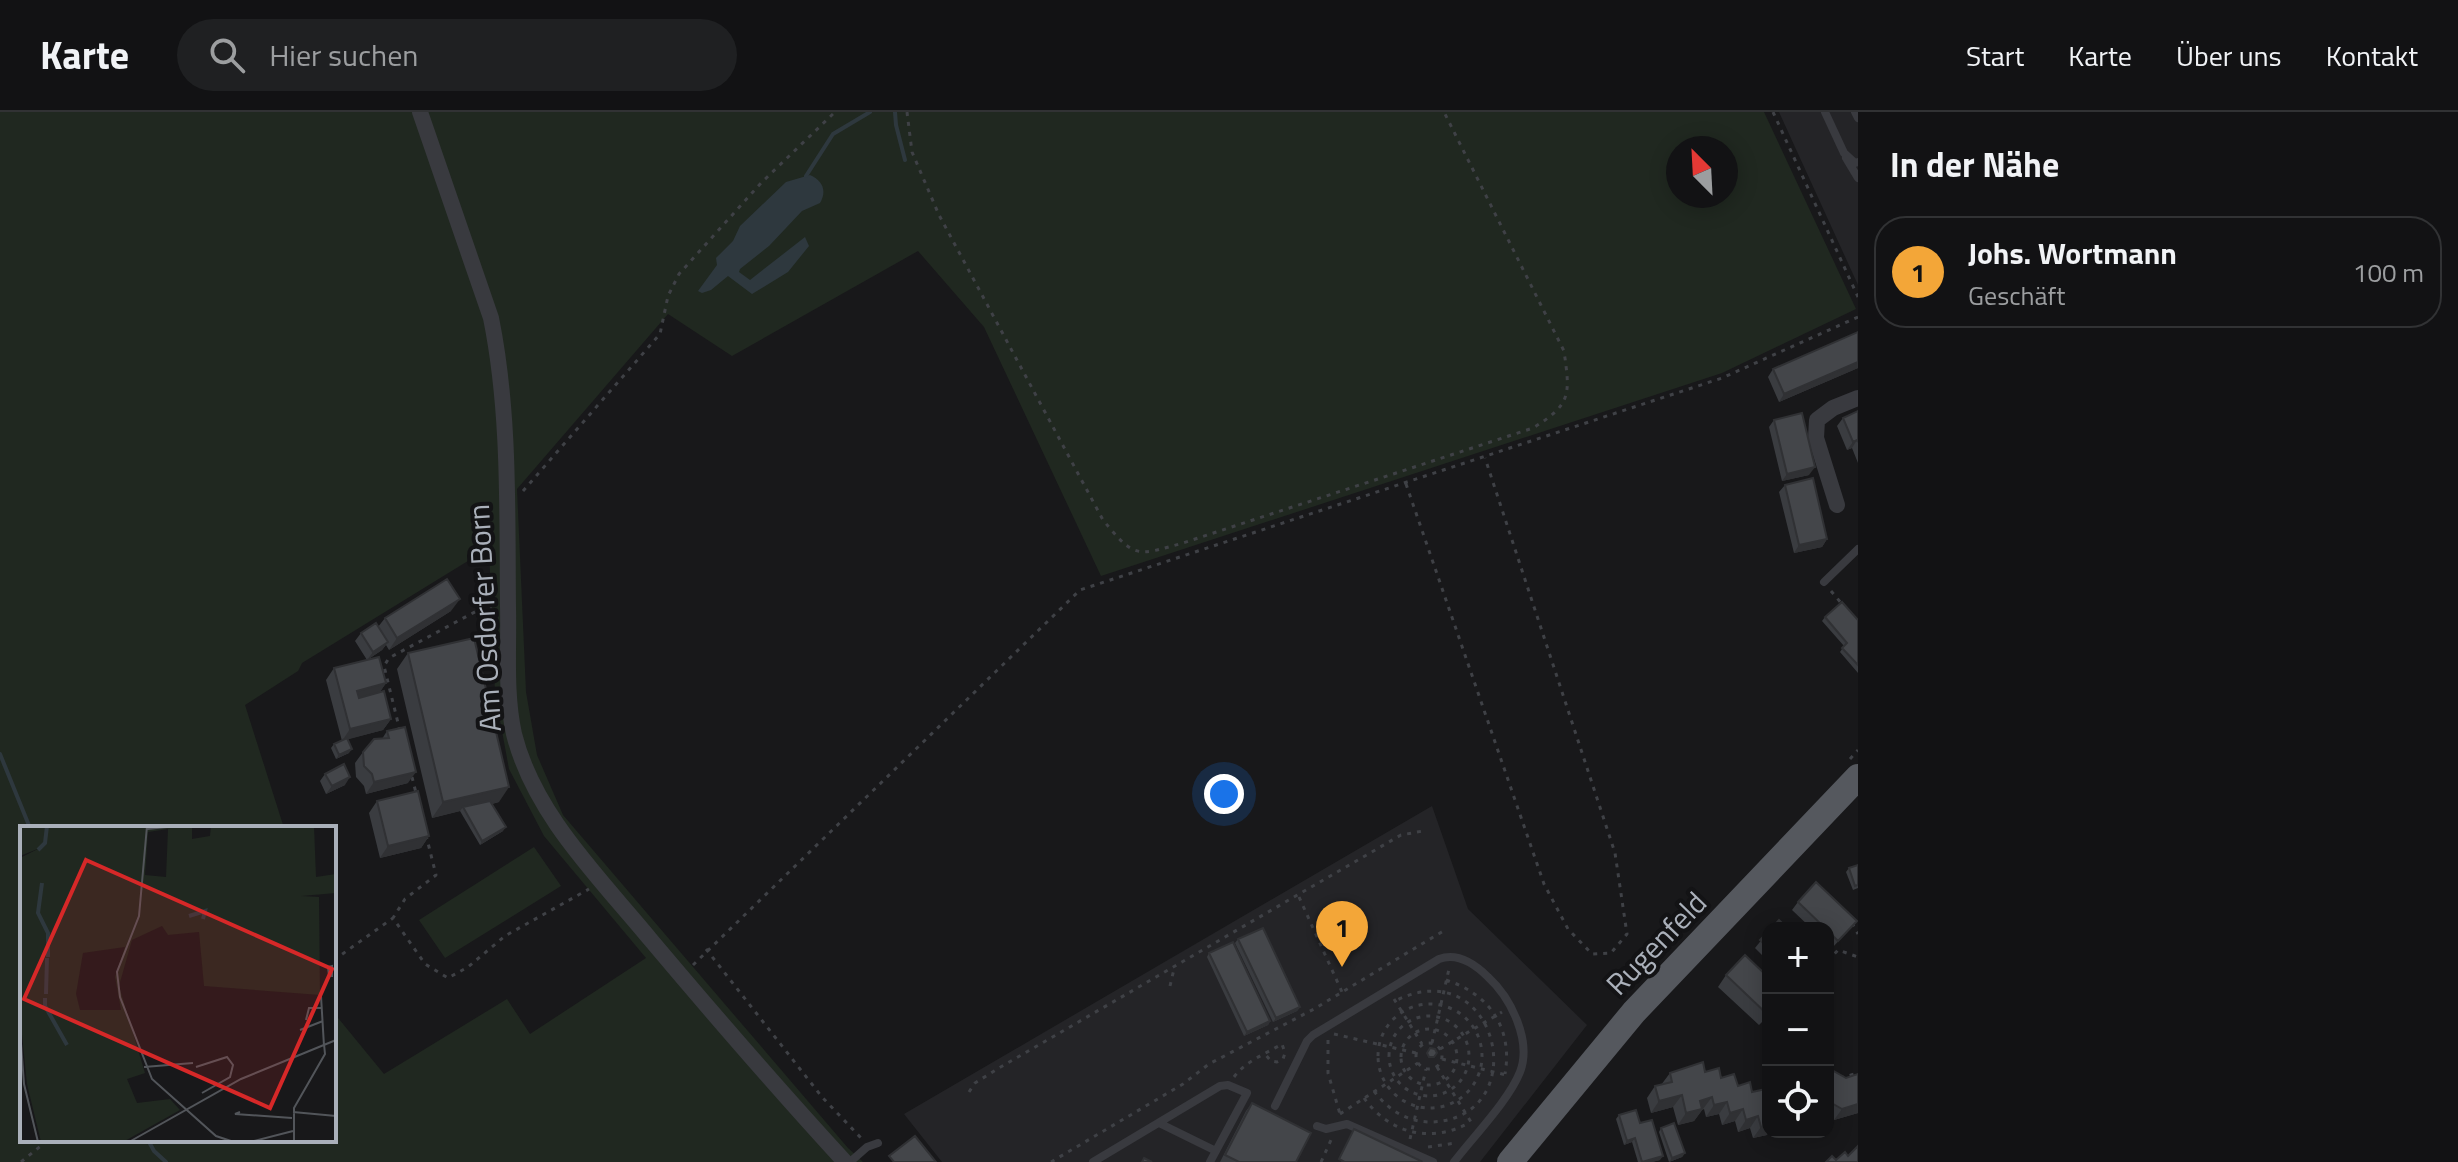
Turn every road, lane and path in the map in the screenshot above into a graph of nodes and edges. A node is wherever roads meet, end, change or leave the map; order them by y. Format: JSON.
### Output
{"nodes":[{"id":1,"x":420,"y":112,"type":"edge"},
{"id":2,"x":835,"y":112,"type":"edge"},
{"id":3,"x":907,"y":112,"type":"edge"},
{"id":4,"x":1444,"y":112,"type":"edge"},
{"id":5,"x":1773,"y":112,"type":"edge"},
{"id":6,"x":1825,"y":112,"type":"edge"},
{"id":7,"x":1855,"y":112,"type":"edge"},
{"id":8,"x":1858,"y":118,"type":"edge"},
{"id":9,"x":1844,"y":153,"type":"junction"},
{"id":10,"x":1858,"y":162,"type":"edge"},
{"id":11,"x":1858,"y":178,"type":"edge"},
{"id":12,"x":1858,"y":297,"type":"edge"},
{"id":13,"x":1858,"y":317,"type":"edge"},
{"id":14,"x":1858,"y":398,"type":"edge"},
{"id":15,"x":1485,"y":458,"type":"junction"},
{"id":16,"x":1406,"y":484,"type":"junction"},
{"id":17,"x":1837,"y":505,"type":"dead end"},
{"id":18,"x":506,"y":508,"type":"junction"},
{"id":19,"x":1858,"y":549,"type":"edge"},
{"id":20,"x":1824,"y":582,"type":"joint"},
{"id":21,"x":508,"y":606,"type":"junction"},
{"id":22,"x":1849,"y":613,"type":"edge"},
{"id":23,"x":403,"y":741,"type":"edge"},
{"id":24,"x":410,"y":770,"type":"edge"},
{"id":25,"x":1858,"y":777,"type":"edge"},
{"id":26,"x":417,"y":800,"type":"edge"},
{"id":27,"x":425,"y":830,"type":"edge"},
{"id":28,"x":1423,"y":831,"type":"dead end"},
{"id":29,"x":603,"y":882,"type":"junction"},
{"id":30,"x":1298,"y":896,"type":"junction"},
{"id":31,"x":1844,"y":915,"type":"edge"},
{"id":32,"x":393,"y":918,"type":"junction"},
{"id":33,"x":1445,"y":930,"type":"dead end"},
{"id":34,"x":1858,"y":934,"type":"edge"},
{"id":35,"x":706,"y":949,"type":"junction"},
{"id":36,"x":1834,"y":954,"type":"edge"},
{"id":37,"x":1451,"y":956,"type":"junction"},
{"id":38,"x":1858,"y":957,"type":"edge"},
{"id":39,"x":336,"y":959,"type":"edge"},
{"id":40,"x":1177,"y":966,"type":"junction"},
{"id":41,"x":682,"y":977,"type":"junction"},
{"id":42,"x":1446,"y":980,"type":"junction"},
{"id":43,"x":1170,"y":986,"type":"dead end"},
{"id":44,"x":1388,"y":989,"type":"junction"},
{"id":45,"x":1342,"y":992,"type":"junction"},
{"id":46,"x":1444,"y":993,"type":"junction"},
{"id":47,"x":1395,"y":1001,"type":"junction"},
{"id":48,"x":1441,"y":1005,"type":"junction"},
{"id":49,"x":1511,"y":1007,"type":"junction"},
{"id":50,"x":1402,"y":1012,"type":"junction"},
{"id":51,"x":1496,"y":1016,"type":"junction"},
{"id":52,"x":1438,"y":1017,"type":"junction"},
{"id":53,"x":1408,"y":1022,"type":"junction"},
{"id":54,"x":1485,"y":1022,"type":"junction"},
{"id":55,"x":1474,"y":1029,"type":"junction"},
{"id":56,"x":1435,"y":1030,"type":"junction"},
{"id":57,"x":1415,"y":1033,"type":"junction"},
{"id":58,"x":1464,"y":1035,"type":"junction"},
{"id":59,"x":1453,"y":1041,"type":"junction"},
{"id":60,"x":1432,"y":1043,"type":"junction"},
{"id":61,"x":1378,"y":1044,"type":"junction"},
{"id":62,"x":1422,"y":1044,"type":"junction"},
{"id":63,"x":1390,"y":1047,"type":"junction"},
{"id":64,"x":1440,"y":1049,"type":"junction"},
{"id":65,"x":1402,"y":1050,"type":"junction"},
{"id":66,"x":1416,"y":1053,"type":"junction"},
{"id":67,"x":1265,"y":1054,"type":"junction"},
{"id":68,"x":1442,"y":1059,"type":"junction"},
{"id":69,"x":1418,"y":1063,"type":"junction"},
{"id":70,"x":1457,"y":1063,"type":"junction"},
{"id":71,"x":1469,"y":1066,"type":"junction"},
{"id":72,"x":1437,"y":1067,"type":"junction"},
{"id":73,"x":1426,"y":1069,"type":"junction"},
{"id":74,"x":1481,"y":1069,"type":"junction"},
{"id":75,"x":1405,"y":1071,"type":"junction"},
{"id":76,"x":1493,"y":1072,"type":"junction"},
{"id":77,"x":1858,"y":1073,"type":"edge"},
{"id":78,"x":1505,"y":1074,"type":"junction"},
{"id":79,"x":1518,"y":1077,"type":"junction"},
{"id":80,"x":1395,"y":1078,"type":"junction"},
{"id":81,"x":1445,"y":1080,"type":"junction"},
{"id":82,"x":1835,"y":1080,"type":"edge"},
{"id":83,"x":1385,"y":1084,"type":"junction"},
{"id":84,"x":1423,"y":1084,"type":"junction"},
{"id":85,"x":1228,"y":1085,"type":"junction"},
{"id":86,"x":1451,"y":1090,"type":"junction"},
{"id":87,"x":1374,"y":1091,"type":"junction"},
{"id":88,"x":969,"y":1092,"type":"dead end"},
{"id":89,"x":1420,"y":1095,"type":"junction"},
{"id":90,"x":1364,"y":1098,"type":"junction"},
{"id":91,"x":1457,"y":1101,"type":"junction"},
{"id":92,"x":1275,"y":1106,"type":"dead end"},
{"id":93,"x":1417,"y":1108,"type":"junction"},
{"id":94,"x":1464,"y":1112,"type":"junction"},
{"id":95,"x":1415,"y":1120,"type":"junction"},
{"id":96,"x":1471,"y":1122,"type":"junction"},
{"id":97,"x":1159,"y":1123,"type":"junction"},
{"id":98,"x":1317,"y":1126,"type":"dead end"},
{"id":99,"x":1477,"y":1132,"type":"junction"},
{"id":100,"x":1412,"y":1133,"type":"junction"},
{"id":101,"x":46,"y":1142,"type":"edge"},
{"id":102,"x":878,"y":1143,"type":"dead end"},
{"id":103,"x":1417,"y":1145,"type":"dead end"},
{"id":104,"x":867,"y":1147,"type":"junction"},
{"id":105,"x":1424,"y":1147,"type":"dead end"},
{"id":106,"x":1216,"y":1151,"type":"junction"},
{"id":107,"x":21,"y":1162,"type":"edge"},
{"id":108,"x":848,"y":1162,"type":"edge"},
{"id":109,"x":1051,"y":1162,"type":"edge"},
{"id":110,"x":1093,"y":1162,"type":"edge"},
{"id":111,"x":1210,"y":1162,"type":"edge"},
{"id":112,"x":1433,"y":1162,"type":"edge"},
{"id":113,"x":1454,"y":1162,"type":"edge"},
{"id":114,"x":1510,"y":1162,"type":"edge"}],
"edges":[{"from":1,"to":18,"type":"street","name":"Am Osdorfer Born"},
{"from":2,"to":18,"type":"path"},
{"from":3,"to":4,"type":"path"},
{"from":5,"to":12,"type":"path"},
{"from":6,"to":9,"type":"lane"},
{"from":7,"to":8,"type":"lane"},
{"from":9,"to":10,"type":"lane"},
{"from":9,"to":11,"type":"lane"},
{"from":13,"to":15,"type":"path"},
{"from":14,"to":17,"type":"street"},
{"from":15,"to":16,"type":"path"},
{"from":15,"to":16,"type":"path"},
{"from":16,"to":35,"type":"path"},
{"from":18,"to":21,"type":"street","name":"Am Osdorfer Born"},
{"from":19,"to":20,"type":"lane"},
{"from":20,"to":22,"type":"path"},
{"from":21,"to":23,"type":"path"},
{"from":21,"to":29,"type":"street","name":"Am Osdorfer Born"},
{"from":24,"to":26,"type":"path"},
{"from":25,"to":114,"type":"main road","name":"Rugenfeld"},
{"from":27,"to":32,"type":"path"},
{"from":28,"to":30,"type":"path"},
{"from":29,"to":32,"type":"path"},
{"from":29,"to":41,"type":"street","name":"Am Osdorfer Born"},
{"from":30,"to":40,"type":"path"},
{"from":30,"to":45,"type":"path"},
{"from":31,"to":34,"type":"path"},
{"from":32,"to":39,"type":"path"},
{"from":33,"to":45,"type":"path"},
{"from":35,"to":41,"type":"path"},
{"from":35,"to":104,"type":"path"},
{"from":36,"to":38,"type":"path"},
{"from":37,"to":42,"type":"path"},
{"from":37,"to":44,"type":"lane"},
{"from":37,"to":49,"type":"lane"},
{"from":40,"to":43,"type":"path"},
{"from":40,"to":88,"type":"path"},
{"from":41,"to":108,"type":"street","name":"Am Osdorfer Born"},
{"from":42,"to":46,"type":"path"},
{"from":42,"to":51,"type":"path"},
{"from":44,"to":47,"type":"path"},
{"from":44,"to":92,"type":"lane"},
{"from":45,"to":109,"type":"path"},
{"from":46,"to":47,"type":"path"},
{"from":46,"to":48,"type":"path"},
{"from":46,"to":54,"type":"path"},
{"from":47,"to":50,"type":"path"},
{"from":48,"to":50,"type":"path"},
{"from":48,"to":52,"type":"path"},
{"from":48,"to":55,"type":"path"},
{"from":49,"to":51,"type":"path"},
{"from":49,"to":79,"type":"lane"},
{"from":50,"to":53,"type":"path"},
{"from":50,"to":61,"type":"path"},
{"from":51,"to":54,"type":"path"},
{"from":51,"to":78,"type":"path"},
{"from":52,"to":53,"type":"path"},
{"from":52,"to":56,"type":"path"},
{"from":52,"to":58,"type":"path"},
{"from":53,"to":57,"type":"path"},
{"from":53,"to":63,"type":"path"},
{"from":54,"to":55,"type":"path"},
{"from":54,"to":76,"type":"path"},
{"from":55,"to":58,"type":"path"},
{"from":55,"to":74,"type":"path"},
{"from":56,"to":57,"type":"path"},
{"from":56,"to":59,"type":"path"},
{"from":56,"to":60,"type":"path"},
{"from":57,"to":62,"type":"path"},
{"from":57,"to":65,"type":"path"},
{"from":58,"to":59,"type":"path"},
{"from":58,"to":71,"type":"path"},
{"from":59,"to":64,"type":"path"},
{"from":59,"to":70,"type":"path"},
{"from":60,"to":62,"type":"path"},
{"from":60,"to":64,"type":"path"},
{"from":61,"to":63,"type":"path"},
{"from":61,"to":83,"type":"path"},
{"from":61,"to":90,"type":"path"},
{"from":62,"to":66,"type":"path"},
{"from":63,"to":65,"type":"path"},
{"from":63,"to":80,"type":"path"},
{"from":64,"to":68,"type":"path"},
{"from":65,"to":66,"type":"path"},
{"from":65,"to":75,"type":"path"},
{"from":66,"to":69,"type":"path"},
{"from":67,"to":67,"type":"path"},
{"from":67,"to":85,"type":"path"},
{"from":68,"to":70,"type":"path"},
{"from":68,"to":72,"type":"path"},
{"from":69,"to":73,"type":"path"},
{"from":69,"to":75,"type":"path"},
{"from":70,"to":71,"type":"path"},
{"from":70,"to":81,"type":"path"},
{"from":71,"to":74,"type":"path"},
{"from":71,"to":86,"type":"path"},
{"from":72,"to":73,"type":"path"},
{"from":72,"to":81,"type":"path"},
{"from":73,"to":84,"type":"path"},
{"from":74,"to":76,"type":"path"},
{"from":74,"to":91,"type":"path"},
{"from":75,"to":80,"type":"path"},
{"from":75,"to":84,"type":"path"},
{"from":76,"to":78,"type":"path"},
{"from":76,"to":94,"type":"path"},
{"from":77,"to":82,"type":"path"},
{"from":78,"to":79,"type":"path"},
{"from":79,"to":99,"type":"lane"},
{"from":80,"to":83,"type":"path"},
{"from":80,"to":89,"type":"path"},
{"from":81,"to":84,"type":"path"},
{"from":81,"to":86,"type":"path"},
{"from":83,"to":87,"type":"path"},
{"from":83,"to":93,"type":"path"},
{"from":84,"to":89,"type":"path"},
{"from":85,"to":97,"type":"lane"},
{"from":85,"to":106,"type":"lane"},
{"from":86,"to":89,"type":"path"},
{"from":86,"to":91,"type":"path"},
{"from":87,"to":90,"type":"path"},
{"from":87,"to":95,"type":"path"},
{"from":89,"to":93,"type":"path"},
{"from":90,"to":100,"type":"path"},
{"from":91,"to":93,"type":"path"},
{"from":91,"to":94,"type":"path"},
{"from":93,"to":95,"type":"path"},
{"from":94,"to":95,"type":"path"},
{"from":94,"to":96,"type":"path"},
{"from":95,"to":100,"type":"path"},
{"from":96,"to":99,"type":"path"},
{"from":96,"to":100,"type":"path"},
{"from":97,"to":106,"type":"lane"},
{"from":97,"to":110,"type":"lane"},
{"from":98,"to":112,"type":"lane"},
{"from":99,"to":105,"type":"path"},
{"from":99,"to":113,"type":"lane"},
{"from":100,"to":103,"type":"path"},
{"from":101,"to":107,"type":"path"},
{"from":102,"to":104,"type":"lane"},
{"from":104,"to":108,"type":"lane"},
{"from":106,"to":111,"type":"lane"}]}
